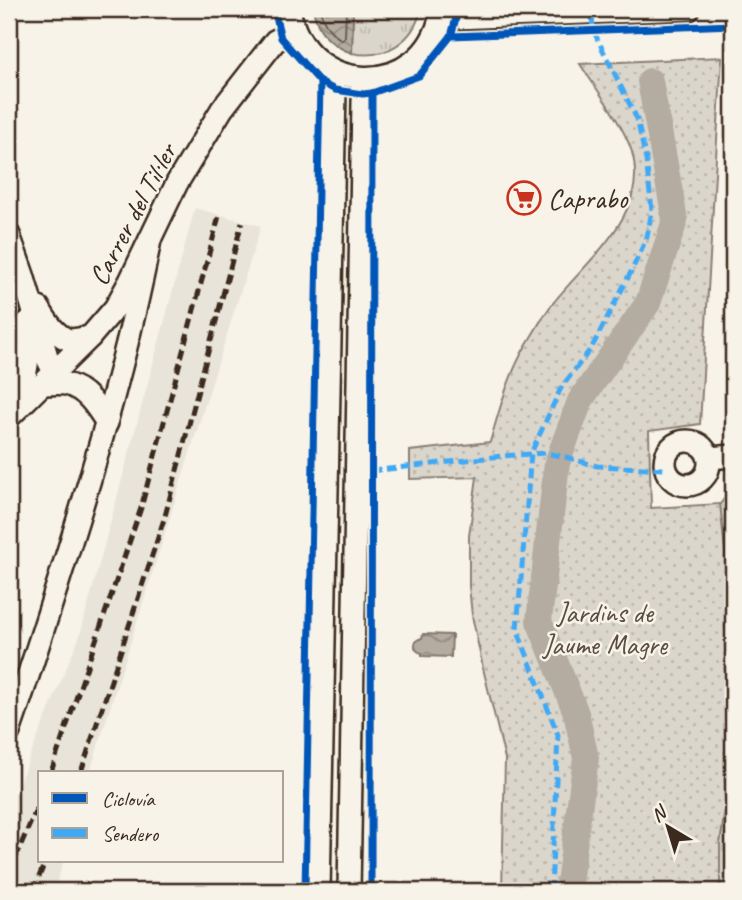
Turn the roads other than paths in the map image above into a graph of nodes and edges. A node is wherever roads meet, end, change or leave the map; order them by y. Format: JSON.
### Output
{"nodes":[{"id":1,"x":289,"y":9,"type":"edge"},
{"id":2,"x":689,"y":9,"type":"edge"},
{"id":3,"x":440,"y":17,"type":"edge"},
{"id":4,"x":296,"y":34,"type":"junction"},
{"id":5,"x":331,"y":70,"type":"junction"},
{"id":6,"x":365,"y":78,"type":"junction"},
{"id":7,"x":9,"y":235,"type":"edge"},
{"id":8,"x":150,"y":240,"type":"junction"},
{"id":9,"x":23,"y":275,"type":"junction"},
{"id":10,"x":90,"y":337,"type":"junction"},
{"id":11,"x":49,"y":378,"type":"junction"},
{"id":12,"x":12,"y":414,"type":"edge"},
{"id":13,"x":107,"y":423,"type":"junction"},
{"id":14,"x":733,"y":456,"type":"edge"},
{"id":15,"x":709,"y":458,"type":"dead end"},
{"id":16,"x":9,"y":732,"type":"edge"},
{"id":17,"x":319,"y":891,"type":"edge"},
{"id":18,"x":349,"y":891,"type":"edge"}],
"edges":[{"from":1,"to":4,"type":"street"},
{"from":2,"to":3,"type":"street"},
{"from":3,"to":6,"type":"street"},
{"from":4,"to":5,"type":"street"},
{"from":4,"to":8,"type":"street","name":"Carrer del Til·ler"},
{"from":5,"to":6,"type":"street"},
{"from":5,"to":17,"type":"street"},
{"from":6,"to":18,"type":"street"},
{"from":7,"to":9,"type":"street"},
{"from":8,"to":10,"type":"street","name":"Carrer del Til·ler"},
{"from":8,"to":13,"type":"street"},
{"from":9,"to":10,"type":"street"},
{"from":9,"to":11,"type":"street"},
{"from":9,"to":12,"type":"street"},
{"from":10,"to":11,"type":"street","name":"Carrer del Til·ler"},
{"from":11,"to":12,"type":"street","name":"Carrer del Til·ler"},
{"from":11,"to":13,"type":"street"},
{"from":13,"to":16,"type":"street"},
{"from":14,"to":15,"type":"street"}]}
